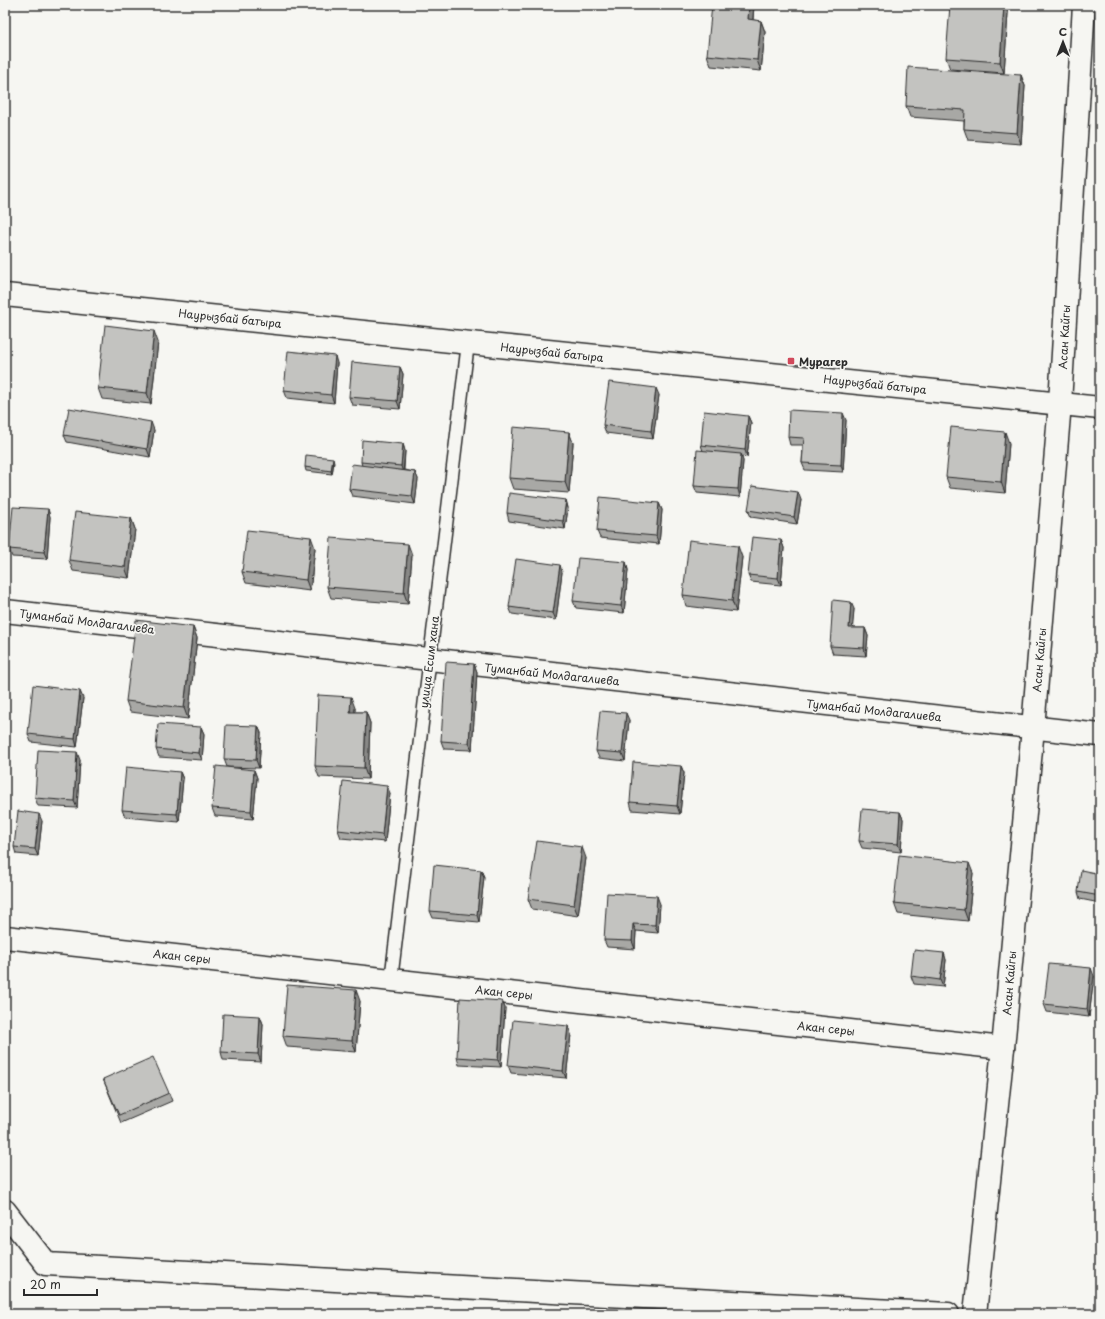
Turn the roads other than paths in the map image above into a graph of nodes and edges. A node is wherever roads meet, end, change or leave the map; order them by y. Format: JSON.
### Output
{"nodes":[{"id":1,"x":1084,"y":5,"type":"edge"},
{"id":2,"x":5,"y":295,"type":"edge"},
{"id":3,"x":468,"y":343,"type":"junction"},
{"id":4,"x":1060,"y":403,"type":"junction"},
{"id":5,"x":1100,"y":408,"type":"edge"},
{"id":6,"x":5,"y":611,"type":"edge"},
{"id":7,"x":429,"y":660,"type":"junction"},
{"id":8,"x":1033,"y":728,"type":"junction"},
{"id":9,"x":1100,"y":736,"type":"edge"},
{"id":10,"x":5,"y":937,"type":"edge"},
{"id":11,"x":391,"y":980,"type":"junction"},
{"id":12,"x":1003,"y":1048,"type":"junction"},
{"id":13,"x":5,"y":1211,"type":"edge"},
{"id":14,"x":948,"y":1314,"type":"edge"},
{"id":15,"x":975,"y":1314,"type":"edge"}],
"edges":[{"from":1,"to":4,"type":"street","name":"Асан Кайгы"},
{"from":2,"to":3,"type":"street","name":"Наурызбай батыра"},
{"from":3,"to":4,"type":"street","name":"Наурызбай батыра"},
{"from":3,"to":7,"type":"lane","name":"улица Есим хана"},
{"from":4,"to":5,"type":"street","name":"Наурызбай батыра"},
{"from":4,"to":8,"type":"street","name":"Асан Кайгы"},
{"from":6,"to":7,"type":"street","name":"Туманбай Молдагалиева"},
{"from":7,"to":8,"type":"street","name":"Туманбай Молдагалиева"},
{"from":7,"to":11,"type":"lane","name":"улица Есим хана"},
{"from":8,"to":9,"type":"street","name":"Туманбай Молдагалиева"},
{"from":8,"to":12,"type":"street","name":"Асан Кайгы"},
{"from":10,"to":11,"type":"street","name":"Акан серы"},
{"from":11,"to":12,"type":"street","name":"Акан серы"},
{"from":12,"to":15,"type":"street","name":"Асан Кайгы"},
{"from":13,"to":14,"type":"street"}]}
